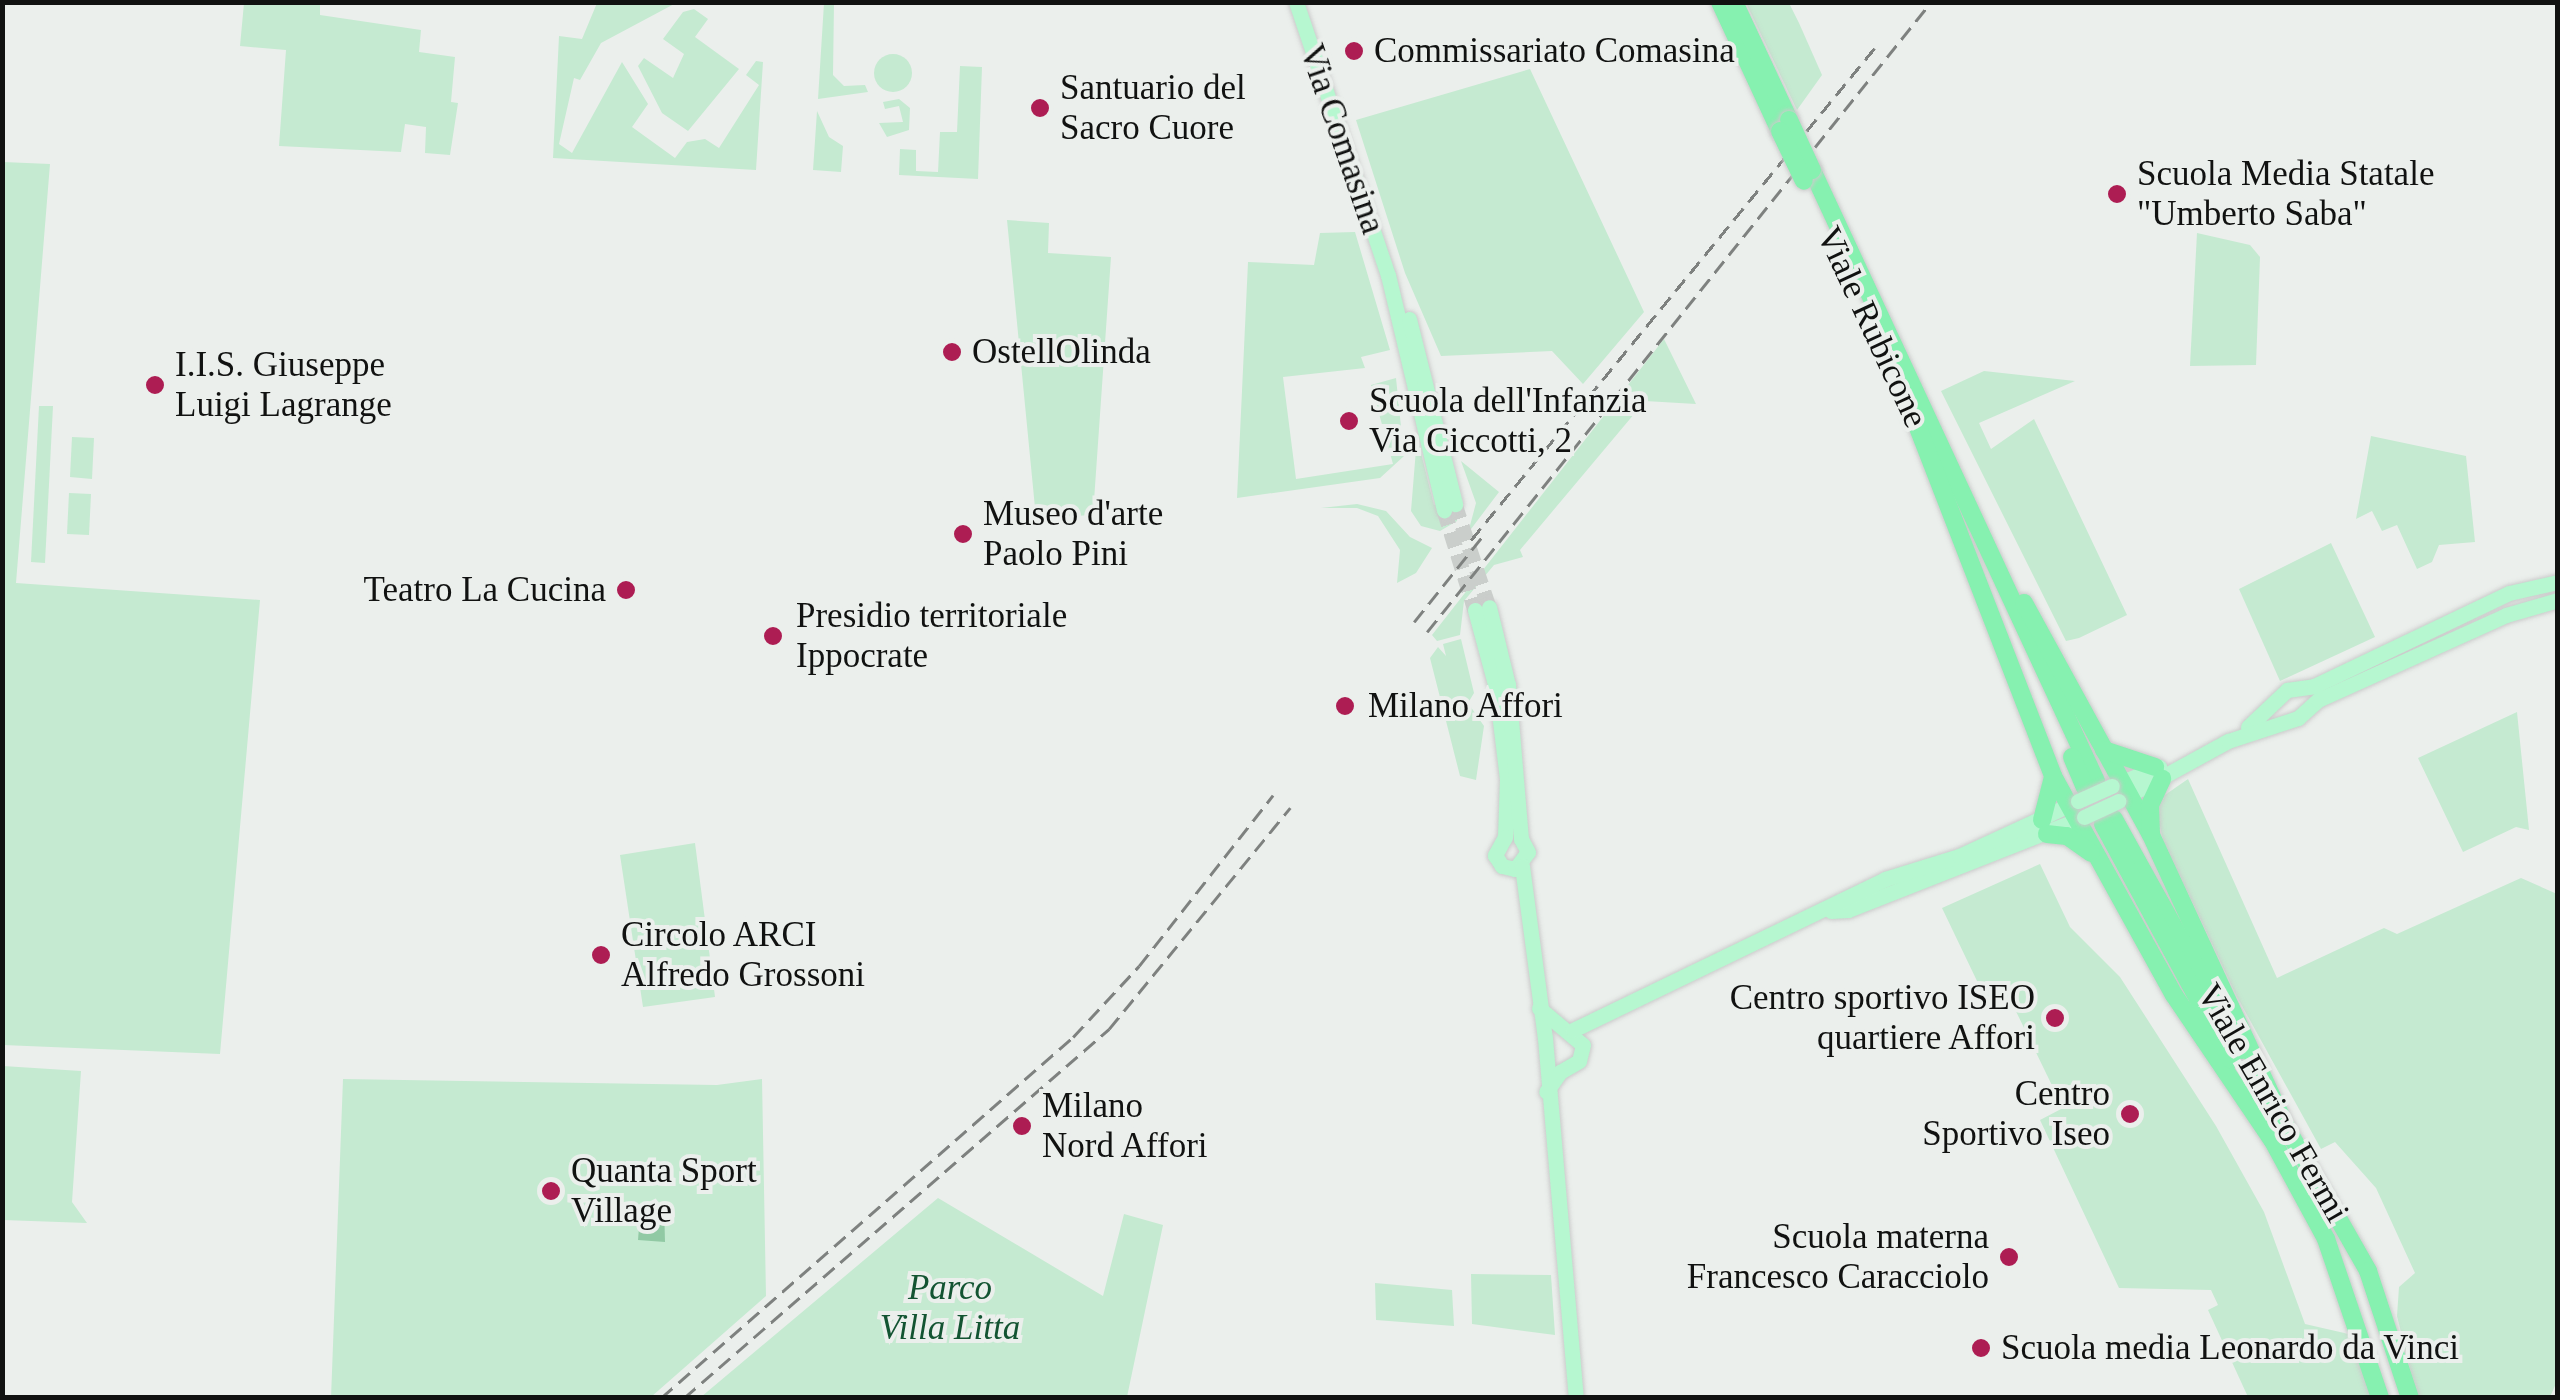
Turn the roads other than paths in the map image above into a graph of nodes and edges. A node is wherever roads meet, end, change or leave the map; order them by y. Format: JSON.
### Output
{"nodes":[{"id":1,"x":1296,"y":2,"type":"edge"},
{"id":2,"x":1720,"y":2,"type":"edge"},
{"id":3,"x":1734,"y":2,"type":"edge"},
{"id":4,"x":1784,"y":125,"type":"junction"},
{"id":5,"x":1808,"y":176,"type":"junction"},
{"id":6,"x":1910,"y":408,"type":"junction"},
{"id":7,"x":1449,"y":507,"type":"tunnel mouth"},
{"id":8,"x":1988,"y":548,"type":"junction"},
{"id":9,"x":2558,"y":582,"type":"edge"},
{"id":10,"x":2558,"y":600,"type":"edge"},
{"id":11,"x":1482,"y":608,"type":"tunnel mouth"},
{"id":12,"x":2028,"y":649,"type":"junction"},
{"id":13,"x":2296,"y":690,"type":"junction"},
{"id":14,"x":2277,"y":705,"type":"junction"},
{"id":15,"x":2307,"y":710,"type":"junction"},
{"id":16,"x":2289,"y":719,"type":"junction"},
{"id":17,"x":2228,"y":741,"type":"junction"},
{"id":18,"x":2104,"y":750,"type":"junction"},
{"id":19,"x":2159,"y":773,"type":"junction"},
{"id":20,"x":2053,"y":776,"type":"junction"},
{"id":21,"x":2094,"y":797,"type":"junction"},
{"id":22,"x":2108,"y":821,"type":"dead end"},
{"id":23,"x":2045,"y":827,"type":"junction"},
{"id":24,"x":2151,"y":835,"type":"junction"},
{"id":25,"x":1513,"y":838,"type":"junction"},
{"id":26,"x":2094,"y":855,"type":"junction"},
{"id":27,"x":1519,"y":868,"type":"junction"},
{"id":28,"x":1564,"y":1034,"type":"junction"},
{"id":29,"x":1548,"y":1062,"type":"junction"},
{"id":30,"x":1565,"y":1069,"type":"junction"},
{"id":31,"x":1546,"y":1092,"type":"junction"},
{"id":32,"x":2280,"y":1135,"type":"junction"},
{"id":33,"x":1576,"y":1398,"type":"edge"},
{"id":34,"x":2380,"y":1398,"type":"edge"},
{"id":35,"x":2410,"y":1398,"type":"edge"}],
"edges":[{"from":1,"to":7,"type":"main road","name":"Via Comasina"},
{"from":2,"to":4,"type":"highway","name":"Viale Rubicone"},
{"from":3,"to":4,"type":"highway","name":"Viale Rubicone"},
{"from":4,"to":5,"type":"highway","name":"Viale Rubicone","bridge":true},
{"from":5,"to":6,"type":"highway","name":"Viale Rubicone"},
{"from":5,"to":8,"type":"highway","name":"Viale Rubicone"},
{"from":6,"to":12,"type":"highway","name":"Viale Rubicone"},
{"from":6,"to":20,"type":"highway"},
{"from":8,"to":12,"type":"highway","name":"Viale Rubicone"},
{"from":8,"to":18,"type":"highway"},
{"from":9,"to":13,"type":"main road"},
{"from":10,"to":15,"type":"main road"},
{"from":11,"to":25,"type":"main road"},
{"from":12,"to":21,"type":"highway"},
{"from":13,"to":14,"type":"main road"},
{"from":13,"to":15,"type":"main road"},
{"from":14,"to":16,"type":"main road"},
{"from":14,"to":17,"type":"main road"},
{"from":15,"to":16,"type":"main road"},
{"from":16,"to":17,"type":"main road"},
{"from":17,"to":19,"type":"main road"},
{"from":18,"to":19,"type":"highway"},
{"from":18,"to":21,"type":"highway"},
{"from":19,"to":21,"type":"main road"},
{"from":19,"to":24,"type":"highway"},
{"from":20,"to":21,"type":"highway"},
{"from":20,"to":23,"type":"highway"},
{"from":21,"to":23,"type":"main road"},
{"from":21,"to":24,"type":"highway"},
{"from":21,"to":26,"type":"highway"},
{"from":22,"to":32,"type":"highway","name":"Viale Enrico Fermi"},
{"from":23,"to":26,"type":"highway"},
{"from":23,"to":28,"type":"main road"},
{"from":24,"to":32,"type":"highway"},
{"from":25,"to":27,"type":"main road"},
{"from":25,"to":27,"type":"main road"},
{"from":26,"to":32,"type":"highway"},
{"from":27,"to":28,"type":"main road"},
{"from":28,"to":29,"type":"main road"},
{"from":28,"to":30,"type":"main road"},
{"from":29,"to":30,"type":"main road"},
{"from":29,"to":31,"type":"main road"},
{"from":30,"to":31,"type":"main road"},
{"from":31,"to":33,"type":"main road"},
{"from":32,"to":34,"type":"highway","name":"Viale Enrico Fermi"},
{"from":32,"to":35,"type":"highway","name":"Viale Enrico Fermi"}]}
